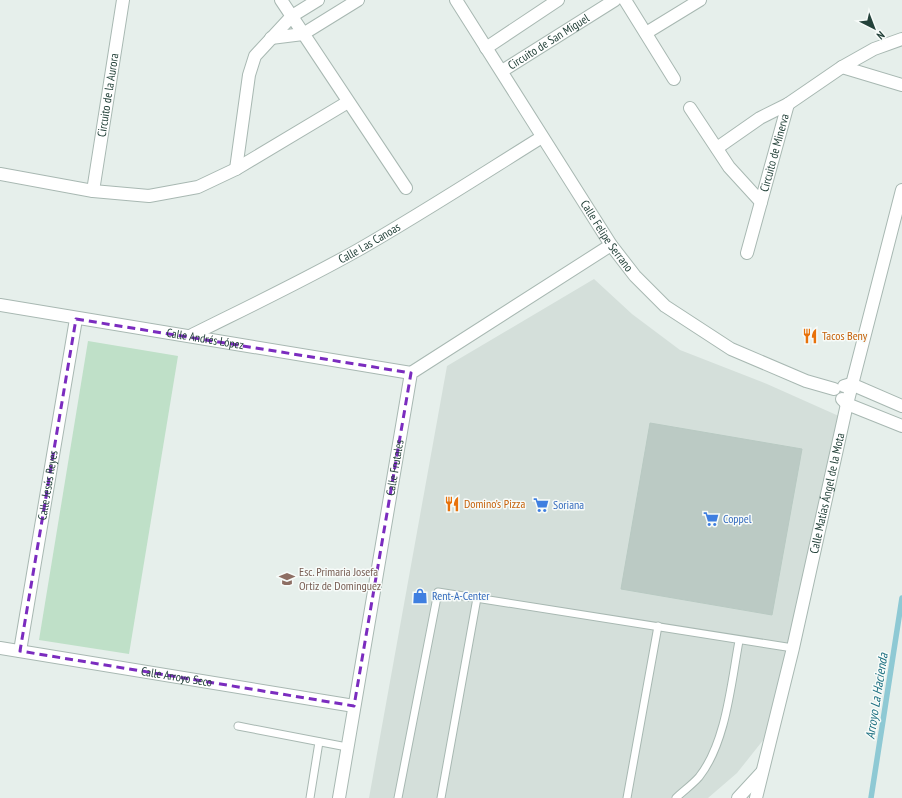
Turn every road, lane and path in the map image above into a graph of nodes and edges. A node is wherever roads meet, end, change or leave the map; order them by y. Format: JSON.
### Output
{"nodes":[{"id":1,"x":123,"y":0,"type":"edge"},
{"id":2,"x":282,"y":0,"type":"edge"},
{"id":3,"x":318,"y":0,"type":"edge"},
{"id":4,"x":358,"y":0,"type":"edge"},
{"id":5,"x":456,"y":0,"type":"edge"},
{"id":6,"x":558,"y":0,"type":"edge"},
{"id":7,"x":615,"y":0,"type":"edge"},
{"id":8,"x":625,"y":0,"type":"edge"},
{"id":9,"x":700,"y":0,"type":"edge"},
{"id":10,"x":292,"y":16,"type":"junction"},
{"id":11,"x":646,"y":33,"type":"junction"},
{"id":12,"x":303,"y":34,"type":"junction"},
{"id":13,"x":271,"y":38,"type":"junction"},
{"id":14,"x":902,"y":39,"type":"edge"},
{"id":15,"x":486,"y":48,"type":"junction"},
{"id":16,"x":842,"y":67,"type":"junction"},
{"id":17,"x":502,"y":71,"type":"junction"},
{"id":18,"x":674,"y":79,"type":"dead end"},
{"id":19,"x":902,"y":85,"type":"edge"},
{"id":20,"x":348,"y":102,"type":"junction"},
{"id":21,"x":788,"y":104,"type":"junction"},
{"id":22,"x":690,"y":108,"type":"dead end"},
{"id":23,"x":542,"y":136,"type":"junction"},
{"id":24,"x":717,"y":148,"type":"junction"},
{"id":25,"x":236,"y":169,"type":"junction"},
{"id":26,"x":0,"y":174,"type":"edge"},
{"id":27,"x":406,"y":188,"type":"dead end"},
{"id":28,"x":902,"y":190,"type":"edge"},
{"id":29,"x":93,"y":191,"type":"junction"},
{"id":30,"x":760,"y":202,"type":"junction"},
{"id":31,"x":611,"y":245,"type":"junction"},
{"id":32,"x":747,"y":253,"type":"dead end"},
{"id":33,"x":0,"y":305,"type":"edge"},
{"id":34,"x":76,"y":319,"type":"junction"},
{"id":35,"x":190,"y":336,"type":"junction"},
{"id":36,"x":411,"y":373,"type":"junction"},
{"id":37,"x":852,"y":384,"type":"junction"},
{"id":38,"x":834,"y":389,"type":"junction"},
{"id":39,"x":847,"y":404,"type":"junction"},
{"id":40,"x":902,"y":406,"type":"edge"},
{"id":41,"x":902,"y":426,"type":"edge"},
{"id":42,"x":477,"y":598,"type":"junction"},
{"id":43,"x":658,"y":626,"type":"junction"},
{"id":44,"x":739,"y":641,"type":"junction"},
{"id":45,"x":0,"y":648,"type":"edge"},
{"id":46,"x":792,"y":648,"type":"junction"},
{"id":47,"x":20,"y":651,"type":"junction"},
{"id":48,"x":354,"y":706,"type":"junction"},
{"id":49,"x":238,"y":726,"type":"dead end"},
{"id":50,"x":319,"y":742,"type":"junction"},
{"id":51,"x":347,"y":748,"type":"junction"},
{"id":52,"x":762,"y":772,"type":"junction"},
{"id":53,"x":310,"y":798,"type":"edge"},
{"id":54,"x":338,"y":798,"type":"edge"},
{"id":55,"x":398,"y":798,"type":"edge"},
{"id":56,"x":441,"y":798,"type":"edge"},
{"id":57,"x":627,"y":798,"type":"edge"},
{"id":58,"x":676,"y":798,"type":"edge"},
{"id":59,"x":738,"y":798,"type":"edge"},
{"id":60,"x":756,"y":798,"type":"edge"}],
"edges":[{"from":1,"to":29,"type":"street","name":"Circuito de la Aurora"},
{"from":2,"to":10,"type":"street"},
{"from":3,"to":10,"type":"street"},
{"from":4,"to":12,"type":"street"},
{"from":5,"to":15,"type":"street","name":"Calle Felipe Serrano"},
{"from":6,"to":15,"type":"street"},
{"from":7,"to":17,"type":"street","name":"Circuito de San Miguel"},
{"from":8,"to":11,"type":"street"},
{"from":9,"to":11,"type":"street"},
{"from":10,"to":12,"type":"street"},
{"from":10,"to":13,"type":"street"},
{"from":11,"to":18,"type":"street"},
{"from":12,"to":13,"type":"street"},
{"from":12,"to":20,"type":"street"},
{"from":13,"to":25,"type":"street"},
{"from":14,"to":16,"type":"street","name":"Circuito de Minerva"},
{"from":15,"to":17,"type":"street","name":"Calle Felipe Serrano"},
{"from":16,"to":19,"type":"street"},
{"from":16,"to":21,"type":"street","name":"Circuito de Minerva"},
{"from":17,"to":23,"type":"street","name":"Calle Felipe Serrano"},
{"from":20,"to":25,"type":"street"},
{"from":20,"to":27,"type":"street"},
{"from":21,"to":24,"type":"street","name":"Circuito de Minerva"},
{"from":21,"to":30,"type":"street","name":"Circuito de Minerva"},
{"from":22,"to":24,"type":"street","name":"Circuito de Minerva"},
{"from":23,"to":31,"type":"street","name":"Calle Felipe Serrano"},
{"from":23,"to":35,"type":"street","name":"Calle Las Canoas"},
{"from":24,"to":30,"type":"street","name":"Circuito de Minerva"},
{"from":25,"to":29,"type":"street"},
{"from":26,"to":29,"type":"street"},
{"from":28,"to":37,"type":"street","name":"Calle Matías Ángel de la Mota"},
{"from":30,"to":32,"type":"street","name":"Circuito de Minerva"},
{"from":31,"to":36,"type":"street"},
{"from":31,"to":38,"type":"street","name":"Calle Felipe Serrano"},
{"from":33,"to":34,"type":"street","name":"Calle Andrés López"},
{"from":34,"to":35,"type":"street","name":"Calle Andrés López"},
{"from":34,"to":47,"type":"street","name":"Calle Jesús Reyes"},
{"from":35,"to":36,"type":"street","name":"Calle Andrés López"},
{"from":36,"to":48,"type":"street","name":"Calle Frutales"},
{"from":37,"to":38,"type":"street"},
{"from":37,"to":39,"type":"street","name":"Calle Matías Ángel de la Mota"},
{"from":37,"to":40,"type":"street"},
{"from":38,"to":39,"type":"street"},
{"from":39,"to":41,"type":"street"},
{"from":39,"to":46,"type":"street","name":"Calle Matías Ángel de la Mota"},
{"from":42,"to":43,"type":"lane"},
{"from":42,"to":55,"type":"lane"},
{"from":42,"to":56,"type":"lane"},
{"from":43,"to":44,"type":"lane"},
{"from":43,"to":57,"type":"lane"},
{"from":44,"to":46,"type":"lane"},
{"from":44,"to":58,"type":"lane"},
{"from":45,"to":47,"type":"street","name":"Calle Arroyo Seco"},
{"from":46,"to":52,"type":"street","name":"Calle Matías Ángel de la Mota"},
{"from":47,"to":48,"type":"street","name":"Calle Arroyo Seco"},
{"from":48,"to":51,"type":"street","name":"Calle Frutales"},
{"from":49,"to":50,"type":"lane"},
{"from":50,"to":51,"type":"lane"},
{"from":50,"to":53,"type":"lane"},
{"from":51,"to":54,"type":"street","name":"Calle Frutales"},
{"from":52,"to":59,"type":"street"},
{"from":52,"to":60,"type":"street","name":"Calle Matías Ángel de la Mota"}]}
